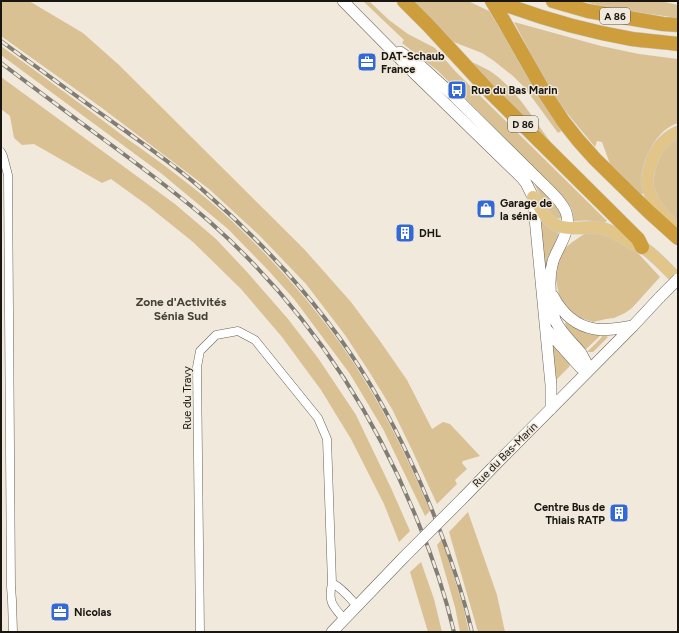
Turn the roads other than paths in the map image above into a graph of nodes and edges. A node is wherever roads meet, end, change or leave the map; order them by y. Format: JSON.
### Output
{"nodes":[{"id":1,"x":343,"y":1,"type":"edge"},
{"id":2,"x":404,"y":1,"type":"edge"},
{"id":3,"x":492,"y":1,"type":"edge"},
{"id":4,"x":496,"y":1,"type":"edge"},
{"id":5,"x":553,"y":1,"type":"edge"},
{"id":6,"x":678,"y":25,"type":"edge"},
{"id":7,"x":382,"y":40,"type":"junction"},
{"id":8,"x":678,"y":44,"type":"edge"},
{"id":9,"x":678,"y":132,"type":"edge"},
{"id":10,"x":1,"y":152,"type":"edge"},
{"id":11,"x":532,"y":196,"type":"junction"},
{"id":12,"x":567,"y":228,"type":"junction"},
{"id":13,"x":678,"y":238,"type":"edge"},
{"id":14,"x":642,"y":247,"type":"junction"},
{"id":15,"x":678,"y":280,"type":"edge"},
{"id":16,"x":550,"y":292,"type":"junction"},
{"id":17,"x":633,"y":326,"type":"junction"},
{"id":18,"x":546,"y":329,"type":"junction"},
{"id":19,"x":589,"y":370,"type":"junction"},
{"id":20,"x":551,"y":409,"type":"junction"},
{"id":21,"x":332,"y":583,"type":"junction"},
{"id":22,"x":357,"y":606,"type":"junction"},
{"id":23,"x":338,"y":628,"type":"edge"},
{"id":24,"x":13,"y":632,"type":"edge"},
{"id":25,"x":200,"y":632,"type":"edge"}],
"edges":[{"from":1,"to":7,"type":"main road"},
{"from":2,"to":14,"type":"highway","number":"D 86"},
{"from":3,"to":13,"type":"highway"},
{"from":4,"to":8,"type":"highway","number":"A 86"},
{"from":5,"to":6,"type":"highway","number":"A 86"},
{"from":7,"to":11,"type":"main road"},
{"from":7,"to":12,"type":"main road"},
{"from":9,"to":13,"type":"main road"},
{"from":10,"to":24,"type":"street"},
{"from":11,"to":12,"type":"main road"},
{"from":11,"to":18,"type":"main road"},
{"from":12,"to":14,"type":"main road"},
{"from":12,"to":16,"type":"main road"},
{"from":14,"to":15,"type":"main road","number":"D 86"},
{"from":15,"to":17,"type":"main road","name":"Rue du Bas-Marin","bridge":true},
{"from":16,"to":17,"type":"main road"},
{"from":16,"to":19,"type":"main road"},
{"from":17,"to":19,"type":"main road","name":"Rue du Bas-Marin"},
{"from":18,"to":19,"type":"main road"},
{"from":18,"to":20,"type":"main road"},
{"from":19,"to":20,"type":"main road","name":"Rue du Bas-Marin"},
{"from":20,"to":22,"type":"main road","name":"Rue du Bas-Marin","bridge":true},
{"from":21,"to":22,"type":"street"},
{"from":21,"to":23,"type":"street","name":"Rue du Travy"},
{"from":21,"to":25,"type":"street","name":"Rue du Travy"},
{"from":22,"to":23,"type":"main road","name":"Rue du Bas-Marin"}]}
